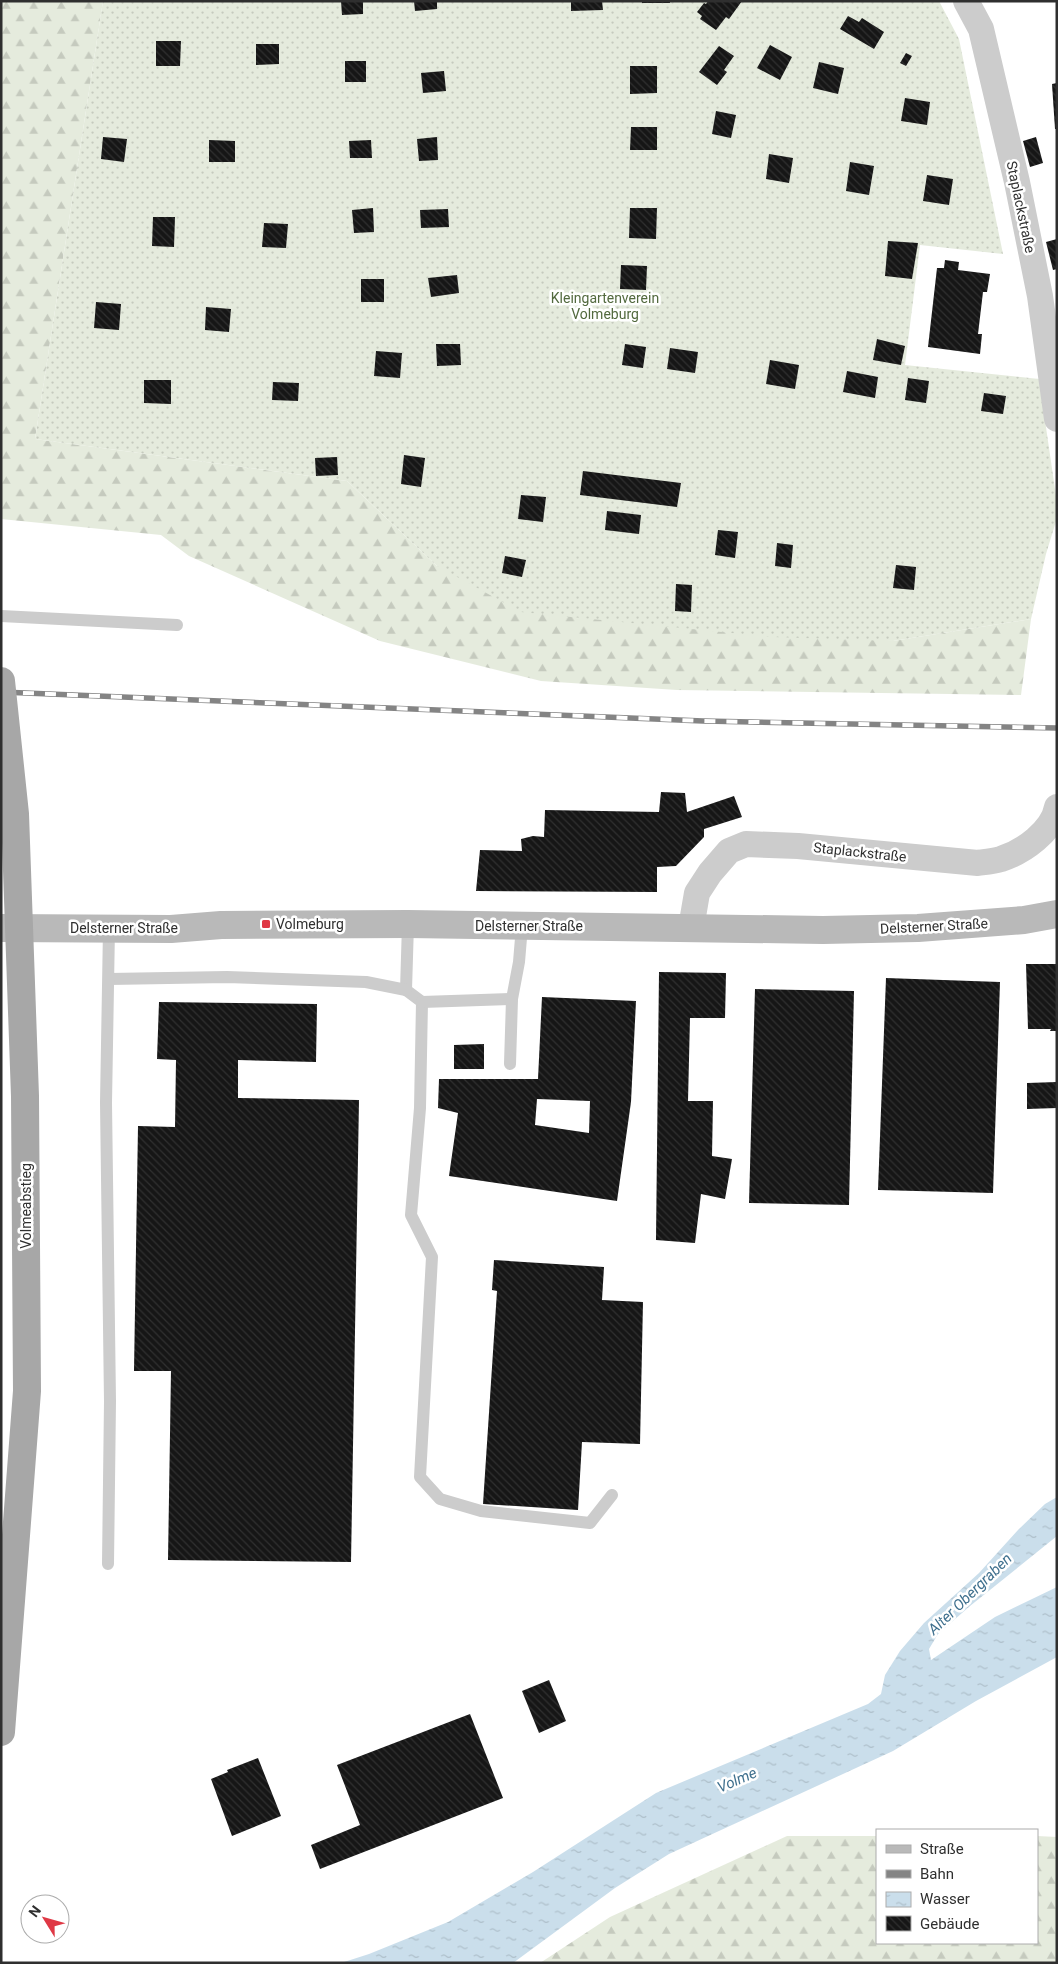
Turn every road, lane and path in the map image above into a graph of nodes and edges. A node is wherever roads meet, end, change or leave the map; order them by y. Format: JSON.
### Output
{"nodes":[{"id":1,"x":966,"y":1,"type":"edge"},
{"id":2,"x":1057,"y":419,"type":"edge"},
{"id":3,"x":1,"y":616,"type":"edge"},
{"id":4,"x":177,"y":625,"type":"dead end"},
{"id":5,"x":1,"y":681,"type":"edge"},
{"id":6,"x":1057,"y":806,"type":"edge"},
{"id":7,"x":1057,"y":914,"type":"edge"},
{"id":8,"x":408,"y":924,"type":"junction"},
{"id":9,"x":522,"y":926,"type":"junction"},
{"id":10,"x":1,"y":928,"type":"edge"},
{"id":11,"x":109,"y":928,"type":"junction"},
{"id":12,"x":691,"y":928,"type":"junction"},
{"id":13,"x":109,"y":979,"type":"junction"},
{"id":14,"x":406,"y":990,"type":"junction"},
{"id":15,"x":512,"y":1000,"type":"junction"},
{"id":16,"x":422,"y":1002,"type":"junction"},
{"id":17,"x":510,"y":1064,"type":"dead end"},
{"id":18,"x":612,"y":1495,"type":"dead end"},
{"id":19,"x":108,"y":1564,"type":"dead end"},
{"id":20,"x":1,"y":1732,"type":"edge"}],
"edges":[{"from":1,"to":2,"type":"street","name":"Staplackstraße"},
{"from":3,"to":4,"type":"lane"},
{"from":5,"to":20,"type":"main road","name":"Volmeabstieg","bridge":true},
{"from":6,"to":12,"type":"street","name":"Staplackstraße"},
{"from":7,"to":12,"type":"street","name":"Delsterner Straße"},
{"from":8,"to":9,"type":"street","name":"Delsterner Straße"},
{"from":8,"to":11,"type":"street","name":"Delsterner Straße"},
{"from":8,"to":14,"type":"lane"},
{"from":9,"to":12,"type":"street","name":"Delsterner Straße"},
{"from":9,"to":15,"type":"lane"},
{"from":10,"to":11,"type":"street","name":"Delsterner Straße"},
{"from":11,"to":13,"type":"lane"},
{"from":13,"to":14,"type":"lane"},
{"from":13,"to":19,"type":"lane"},
{"from":14,"to":16,"type":"lane"},
{"from":15,"to":16,"type":"lane"},
{"from":15,"to":17,"type":"lane"},
{"from":16,"to":18,"type":"lane"}]}
